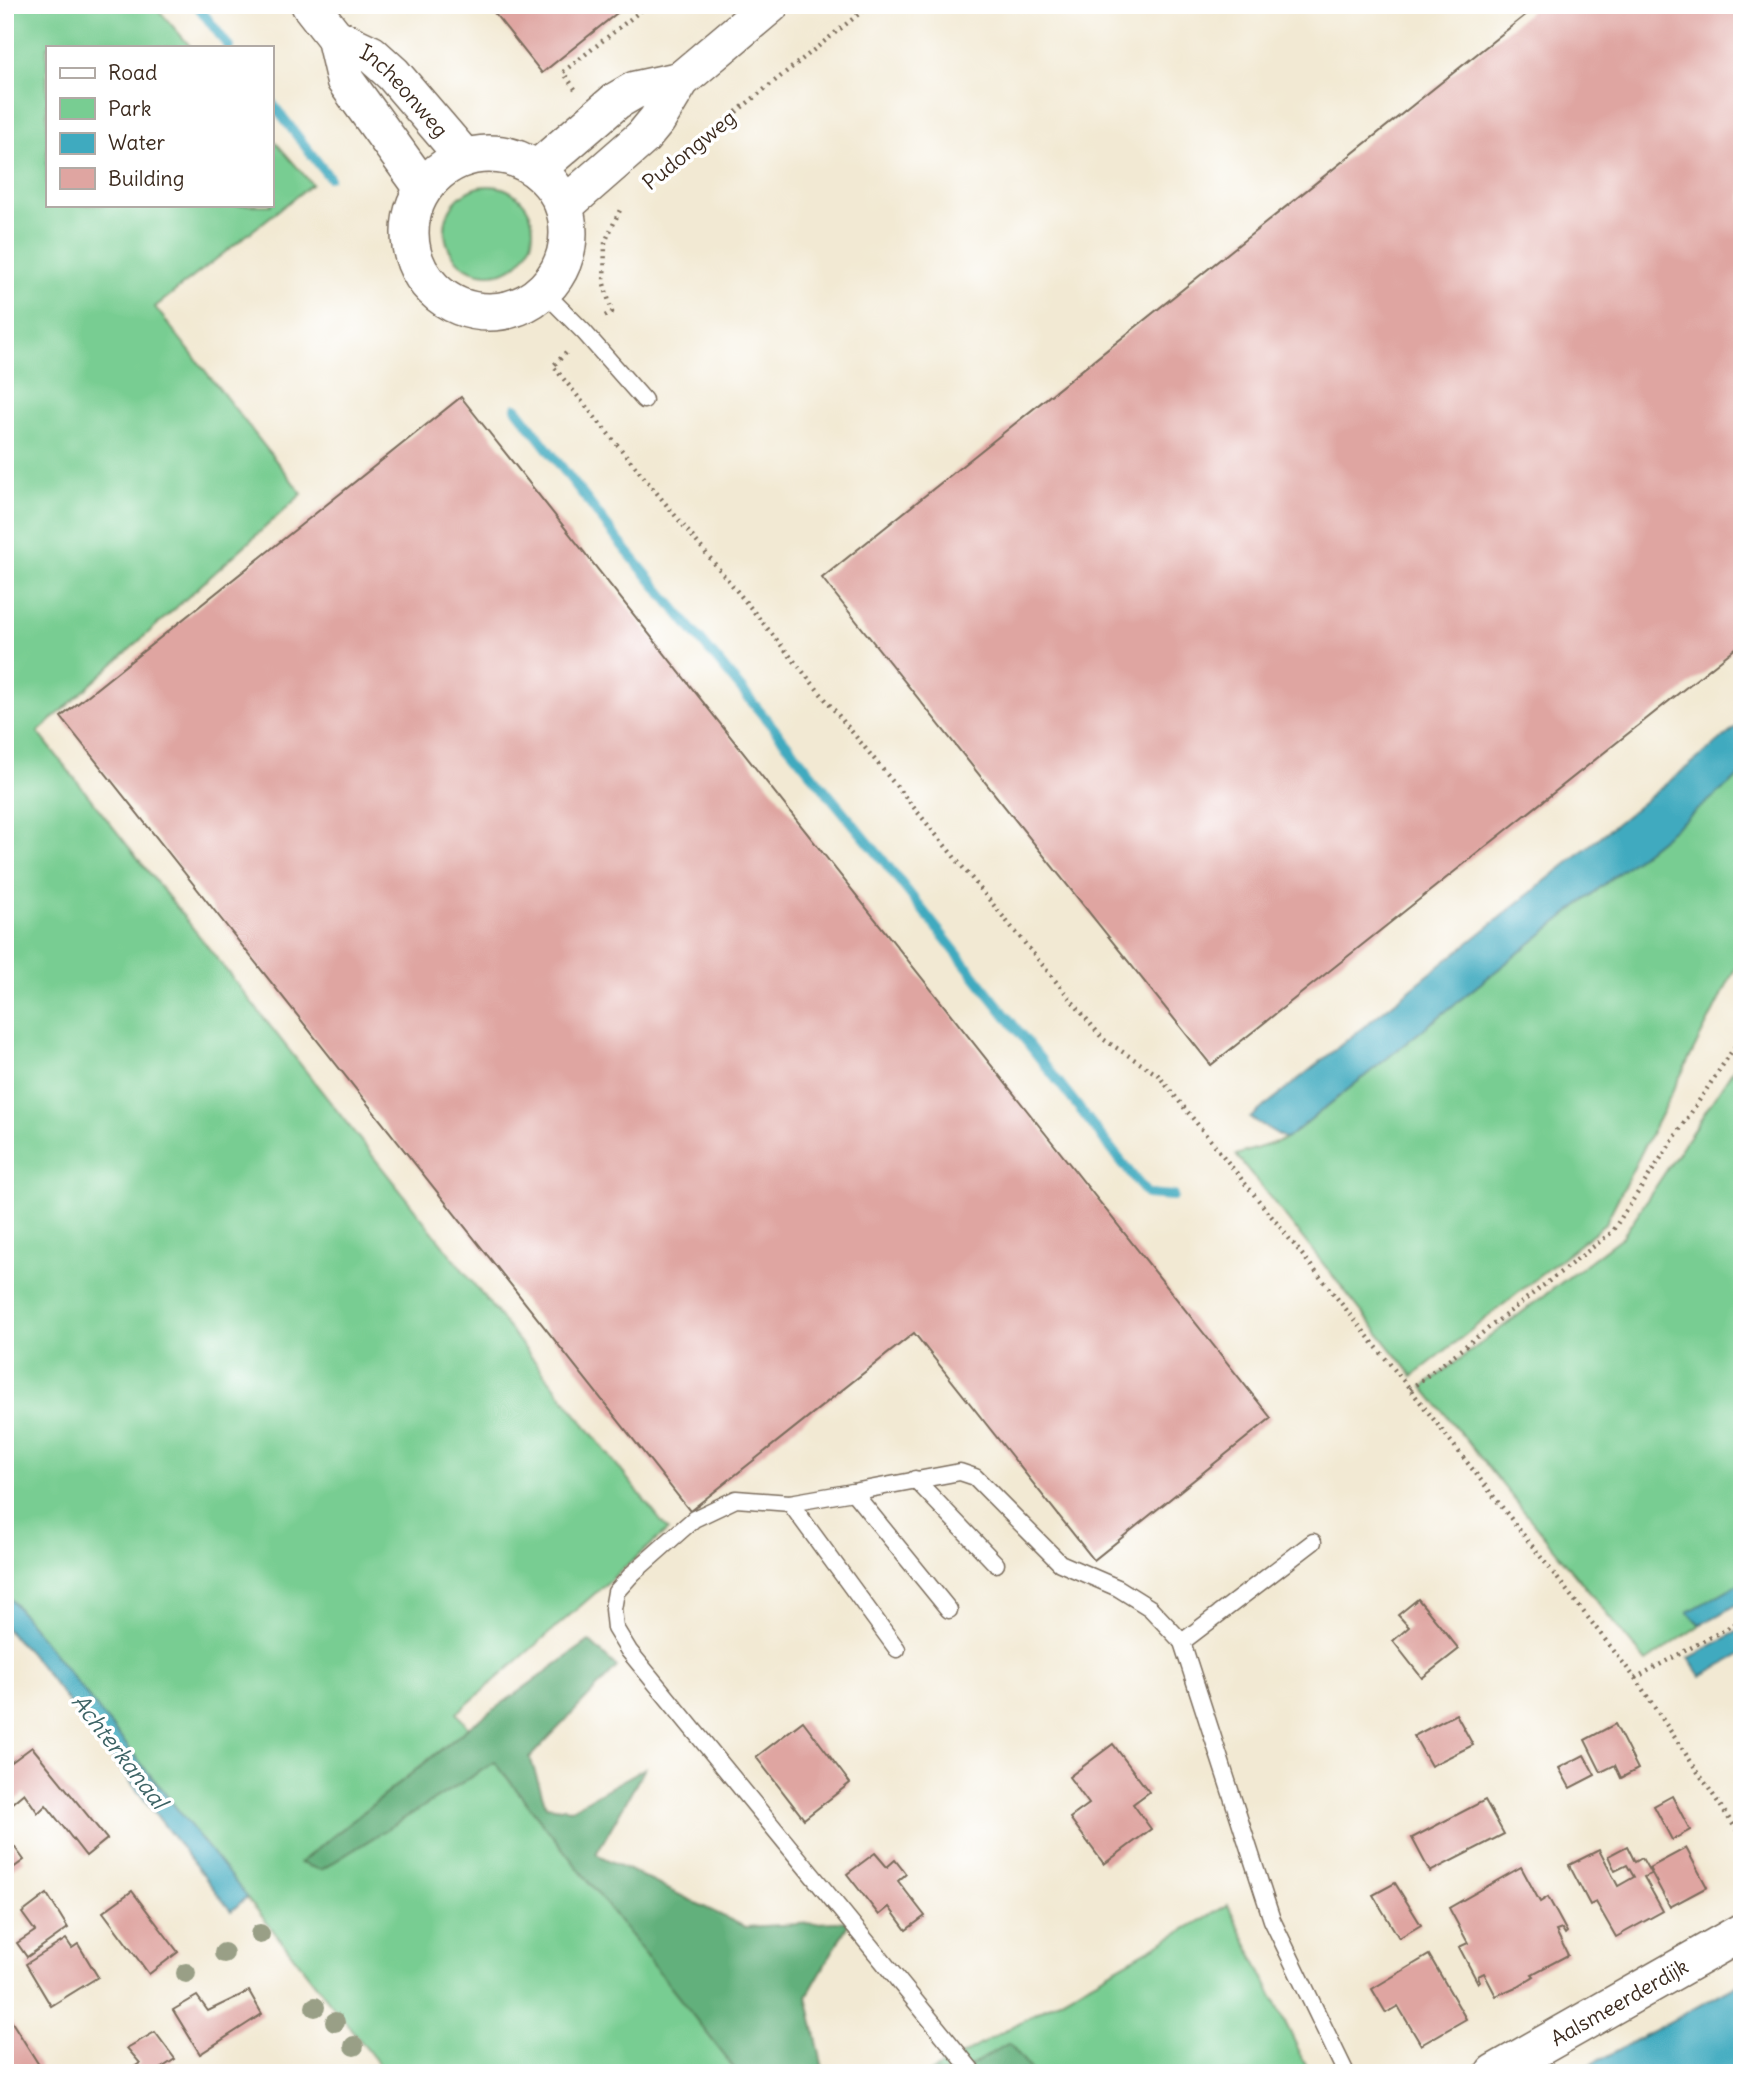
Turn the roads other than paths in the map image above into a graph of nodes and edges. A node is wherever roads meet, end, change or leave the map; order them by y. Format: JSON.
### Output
{"nodes":[{"id":1,"x":310,"y":5,"type":"edge"},
{"id":2,"x":770,"y":5,"type":"edge"},
{"id":3,"x":335,"y":37,"type":"junction"},
{"id":4,"x":681,"y":80,"type":"junction"},
{"id":5,"x":464,"y":158,"type":"junction"},
{"id":6,"x":537,"y":169,"type":"junction"},
{"id":7,"x":423,"y":188,"type":"junction"},
{"id":8,"x":565,"y":206,"type":"junction"},
{"id":9,"x":544,"y":292,"type":"junction"},
{"id":10,"x":645,"y":400,"type":"dead end"},
{"id":11,"x":915,"y":1479,"type":"junction"},
{"id":12,"x":853,"y":1492,"type":"junction"},
{"id":13,"x":790,"y":1503,"type":"junction"},
{"id":14,"x":1313,"y":1542,"type":"dead end"},
{"id":15,"x":996,"y":1564,"type":"dead end"},
{"id":16,"x":949,"y":1609,"type":"dead end"},
{"id":17,"x":1182,"y":1642,"type":"junction"},
{"id":18,"x":897,"y":1649,"type":"dead end"},
{"id":19,"x":1742,"y":1932,"type":"edge"},
{"id":20,"x":974,"y":2073,"type":"edge"},
{"id":21,"x":1346,"y":2073,"type":"edge"},
{"id":22,"x":1494,"y":2073,"type":"edge"}],
"edges":[{"from":1,"to":3,"type":"street","name":"Incheonweg"},
{"from":2,"to":4,"type":"street","name":"Pudongweg"},
{"from":3,"to":5,"type":"street","name":"Incheonweg"},
{"from":3,"to":7,"type":"street","name":"Incheonweg"},
{"from":4,"to":6,"type":"street","name":"Pudongweg"},
{"from":4,"to":8,"type":"street","name":"Pudongweg"},
{"from":5,"to":6,"type":"street"},
{"from":5,"to":7,"type":"street"},
{"from":6,"to":8,"type":"street"},
{"from":7,"to":9,"type":"street"},
{"from":8,"to":9,"type":"street"},
{"from":9,"to":10,"type":"lane"},
{"from":11,"to":12,"type":"lane"},
{"from":11,"to":15,"type":"lane"},
{"from":11,"to":17,"type":"lane"},
{"from":12,"to":13,"type":"lane"},
{"from":12,"to":16,"type":"lane"},
{"from":13,"to":18,"type":"lane"},
{"from":13,"to":20,"type":"lane"},
{"from":14,"to":17,"type":"lane"},
{"from":17,"to":21,"type":"lane"},
{"from":19,"to":22,"type":"street","name":"Aalsmeerderdijk"}]}
